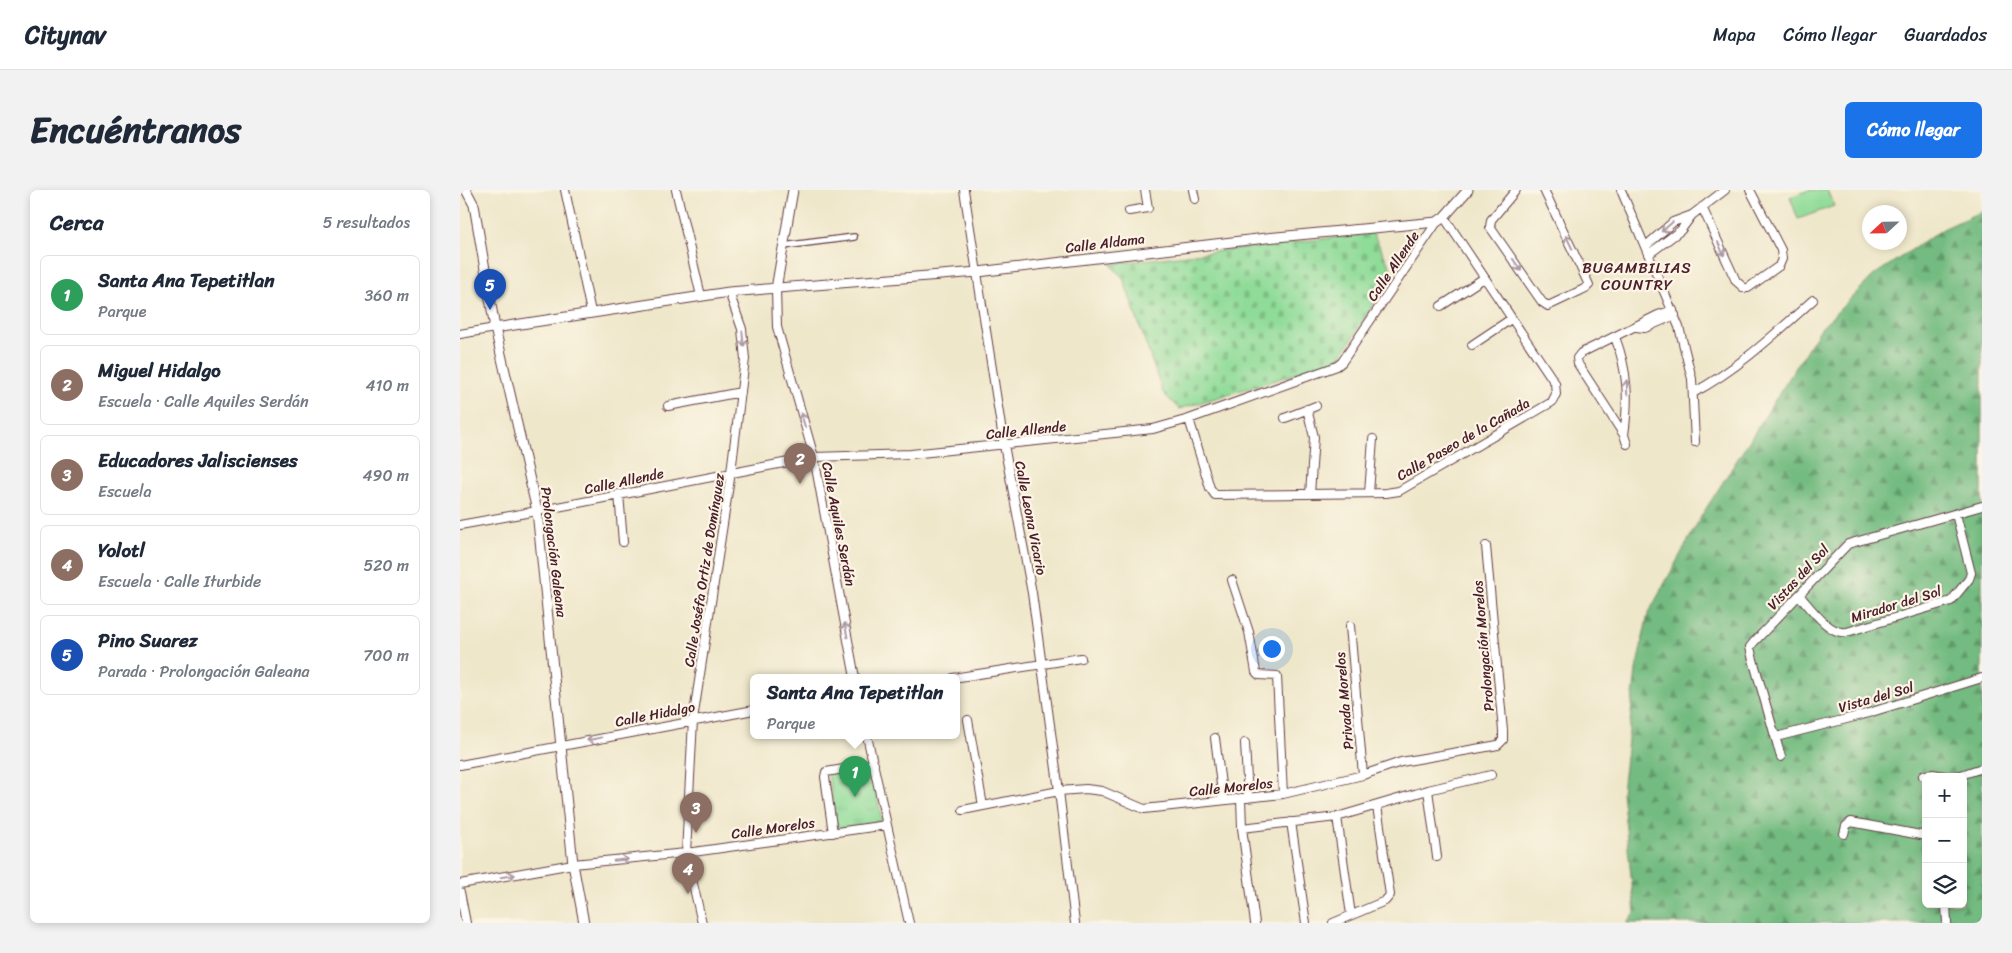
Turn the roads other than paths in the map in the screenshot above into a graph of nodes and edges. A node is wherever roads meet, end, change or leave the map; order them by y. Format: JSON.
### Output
{"nodes":[{"id":1,"x":466,"y":190,"type":"edge"},
{"id":2,"x":566,"y":190,"type":"edge"},
{"id":3,"x":676,"y":190,"type":"edge"},
{"id":4,"x":793,"y":190,"type":"edge"},
{"id":5,"x":964,"y":190,"type":"edge"},
{"id":6,"x":1145,"y":190,"type":"edge"},
{"id":7,"x":1194,"y":190,"type":"edge"},
{"id":8,"x":1468,"y":190,"type":"edge"},
{"id":9,"x":1516,"y":190,"type":"edge"},
{"id":10,"x":1544,"y":190,"type":"edge"},
{"id":11,"x":1621,"y":190,"type":"edge"},
{"id":12,"x":1725,"y":190,"type":"edge"},
{"id":13,"x":1750,"y":190,"type":"edge"},
{"id":14,"x":1195,"y":200,"type":"dead end"},
{"id":15,"x":1702,"y":207,"type":"junction"},
{"id":16,"x":1129,"y":211,"type":"dead end"},
{"id":17,"x":1441,"y":220,"type":"junction"},
{"id":18,"x":854,"y":237,"type":"dead end"},
{"id":19,"x":784,"y":246,"type":"junction"},
{"id":20,"x":1647,"y":250,"type":"junction"},
{"id":21,"x":978,"y":272,"type":"junction"},
{"id":22,"x":1484,"y":278,"type":"junction"},
{"id":23,"x":776,"y":289,"type":"junction"},
{"id":24,"x":729,"y":292,"type":"junction"},
{"id":25,"x":701,"y":296,"type":"junction"},
{"id":26,"x":1813,"y":300,"type":"dead end"},
{"id":27,"x":1441,"y":306,"type":"dead end"},
{"id":28,"x":591,"y":312,"type":"junction"},
{"id":29,"x":1674,"y":313,"type":"junction"},
{"id":30,"x":1511,"y":319,"type":"junction"},
{"id":31,"x":495,"y":328,"type":"junction"},
{"id":32,"x":460,"y":334,"type":"edge"},
{"id":33,"x":1616,"y":337,"type":"junction"},
{"id":34,"x":1472,"y":345,"type":"dead end"},
{"id":35,"x":741,"y":392,"type":"junction"},
{"id":36,"x":1693,"y":393,"type":"junction"},
{"id":37,"x":668,"y":406,"type":"dead end"},
{"id":38,"x":1316,"y":406,"type":"dead end"},
{"id":39,"x":1307,"y":409,"type":"junction"},
{"id":40,"x":1285,"y":418,"type":"dead end"},
{"id":41,"x":1189,"y":419,"type":"junction"},
{"id":42,"x":1624,"y":435,"type":"junction"},
{"id":43,"x":1373,"y":439,"type":"dead end"},
{"id":44,"x":1696,"y":442,"type":"dead end"},
{"id":45,"x":1626,"y":444,"type":"dead end"},
{"id":46,"x":1004,"y":445,"type":"junction"},
{"id":47,"x":814,"y":457,"type":"junction"},
{"id":48,"x":731,"y":472,"type":"junction"},
{"id":49,"x":1369,"y":493,"type":"junction"},
{"id":50,"x":619,"y":494,"type":"junction"},
{"id":51,"x":1310,"y":494,"type":"junction"},
{"id":52,"x":1982,"y":506,"type":"edge"},
{"id":53,"x":537,"y":512,"type":"junction"},
{"id":54,"x":1956,"y":514,"type":"junction"},
{"id":55,"x":460,"y":525,"type":"edge"},
{"id":56,"x":623,"y":542,"type":"dead end"},
{"id":57,"x":1486,"y":546,"type":"dead end"},
{"id":58,"x":1232,"y":580,"type":"dead end"},
{"id":59,"x":1799,"y":595,"type":"junction"},
{"id":60,"x":1350,"y":626,"type":"dead end"},
{"id":61,"x":1081,"y":658,"type":"dead end"},
{"id":62,"x":1042,"y":665,"type":"junction"},
{"id":63,"x":854,"y":674,"type":"edge"},
{"id":64,"x":960,"y":677,"type":"edge"},
{"id":65,"x":1982,"y":678,"type":"edge"},
{"id":66,"x":750,"y":711,"type":"edge"},
{"id":67,"x":693,"y":720,"type":"junction"},
{"id":68,"x":968,"y":720,"type":"dead end"},
{"id":69,"x":1776,"y":737,"type":"junction"},
{"id":70,"x":1215,"y":738,"type":"dead end"},
{"id":71,"x":869,"y":739,"type":"edge"},
{"id":72,"x":1245,"y":743,"type":"dead end"},
{"id":73,"x":1501,"y":743,"type":"joint"},
{"id":74,"x":562,"y":745,"type":"junction"},
{"id":75,"x":1781,"y":757,"type":"dead end"},
{"id":76,"x":460,"y":764,"type":"edge"},
{"id":77,"x":874,"y":764,"type":"junction"},
{"id":78,"x":1982,"y":770,"type":"edge"},
{"id":79,"x":1363,"y":774,"type":"junction"},
{"id":80,"x":1967,"y":774,"type":"edge"},
{"id":81,"x":1491,"y":775,"type":"dead end"},
{"id":82,"x":1428,"y":790,"type":"junction"},
{"id":83,"x":1059,"y":791,"type":"junction"},
{"id":84,"x":1283,"y":794,"type":"junction"},
{"id":85,"x":1244,"y":798,"type":"junction"},
{"id":86,"x":1223,"y":800,"type":"junction"},
{"id":87,"x":983,"y":806,"type":"junction"},
{"id":88,"x":1377,"y":806,"type":"junction"},
{"id":89,"x":963,"y":810,"type":"dead end"},
{"id":90,"x":1337,"y":816,"type":"junction"},
{"id":91,"x":1291,"y":822,"type":"junction"},
{"id":92,"x":887,"y":825,"type":"junction"},
{"id":93,"x":1242,"y":828,"type":"junction"},
{"id":94,"x":833,"y":833,"type":"junction"},
{"id":95,"x":1844,"y":834,"type":"dead end"},
{"id":96,"x":1922,"y":835,"type":"edge"},
{"id":97,"x":686,"y":853,"type":"junction"},
{"id":98,"x":1437,"y":857,"type":"dead end"},
{"id":99,"x":573,"y":864,"type":"junction"},
{"id":100,"x":460,"y":884,"type":"edge"},
{"id":101,"x":460,"y":892,"type":"edge"},
{"id":102,"x":1946,"y":908,"type":"edge"},
{"id":103,"x":1351,"y":915,"type":"junction"},
{"id":104,"x":466,"y":923,"type":"edge"},
{"id":105,"x":584,"y":923,"type":"edge"},
{"id":106,"x":702,"y":923,"type":"edge"},
{"id":107,"x":909,"y":923,"type":"edge"},
{"id":108,"x":1075,"y":923,"type":"edge"},
{"id":109,"x":1255,"y":923,"type":"edge"},
{"id":110,"x":1306,"y":923,"type":"edge"},
{"id":111,"x":1333,"y":923,"type":"edge"},
{"id":112,"x":1947,"y":923,"type":"edge"}],
"edges":[{"from":1,"to":31,"type":"street","name":"Prolongación Galeana"},
{"from":2,"to":28,"type":"street"},
{"from":3,"to":25,"type":"street"},
{"from":4,"to":19,"type":"street"},
{"from":5,"to":21,"type":"street","name":"Calle Leona Vicario"},
{"from":6,"to":16,"type":"street"},
{"from":7,"to":14,"type":"street"},
{"from":8,"to":17,"type":"street"},
{"from":9,"to":10,"type":"street","one_way":true},
{"from":11,"to":20,"type":"street"},
{"from":12,"to":15,"type":"street"},
{"from":15,"to":13,"type":"street","one_way":true},
{"from":15,"to":20,"type":"street"},
{"from":17,"to":21,"type":"street","name":"Calle Aldama"},
{"from":17,"to":22,"type":"street","name":"Calle Paseo de la Cañada"},
{"from":17,"to":41,"type":"street","name":"Calle Allende"},
{"from":18,"to":19,"type":"street"},
{"from":19,"to":23,"type":"street"},
{"from":20,"to":29,"type":"street"},
{"from":21,"to":23,"type":"street","name":"Calle Aldama"},
{"from":21,"to":46,"type":"street","name":"Calle Leona Vicario"},
{"from":22,"to":27,"type":"street"},
{"from":22,"to":30,"type":"street","name":"Calle Paseo de la Cañada"},
{"from":23,"to":24,"type":"street","name":"Calle Aldama"},
{"from":47,"to":23,"type":"street","name":"Calle Aquiles Serdán","one_way":true},
{"from":24,"to":25,"type":"street","name":"Calle Aldama"},
{"from":24,"to":35,"type":"street","name":"Calle Joséfa Ortiz de Domínguez","one_way":true},
{"from":25,"to":28,"type":"street","name":"Calle Aldama"},
{"from":26,"to":36,"type":"street"},
{"from":28,"to":31,"type":"street","name":"Calle Aldama"},
{"from":29,"to":33,"type":"street"},
{"from":29,"to":36,"type":"street"},
{"from":30,"to":34,"type":"street"},
{"from":30,"to":49,"type":"street","name":"Calle Paseo de la Cañada"},
{"from":31,"to":32,"type":"street"},
{"from":31,"to":53,"type":"street","name":"Prolongación Galeana"},
{"from":42,"to":33,"type":"street","one_way":true},
{"from":33,"to":42,"type":"street"},
{"from":35,"to":37,"type":"street"},
{"from":35,"to":48,"type":"street","name":"Calle Joséfa Ortiz de Domínguez"},
{"from":36,"to":44,"type":"street"},
{"from":38,"to":39,"type":"street"},
{"from":39,"to":40,"type":"street"},
{"from":39,"to":51,"type":"street"},
{"from":41,"to":46,"type":"street","name":"Calle Allende"},
{"from":41,"to":51,"type":"street","name":"Calle Paseo de la Cañada"},
{"from":42,"to":45,"type":"street"},
{"from":43,"to":49,"type":"street"},
{"from":46,"to":47,"type":"street","name":"Calle Allende"},
{"from":46,"to":62,"type":"street","name":"Calle Leona Vicario"},
{"from":47,"to":48,"type":"street","name":"Calle Allende"},
{"from":63,"to":47,"type":"street","name":"Calle Aquiles Serdán","one_way":true},
{"from":48,"to":50,"type":"street","name":"Calle Allende"},
{"from":48,"to":67,"type":"street","name":"Calle Joséfa Ortiz de Domínguez"},
{"from":49,"to":51,"type":"street","name":"Calle Paseo de la Cañada"},
{"from":50,"to":53,"type":"street","name":"Calle Allende"},
{"from":50,"to":56,"type":"street"},
{"from":52,"to":54,"type":"street","name":"Vistas del Sol"},
{"from":53,"to":55,"type":"street","name":"Calle Allende"},
{"from":53,"to":74,"type":"street","name":"Prolongación Galeana"},
{"from":54,"to":59,"type":"street","name":"Vistas del Sol"},
{"from":54,"to":59,"type":"street","name":"Mirador del Sol"},
{"from":57,"to":73,"type":"street","name":"Prolongación Morelos"},
{"from":58,"to":84,"type":"street"},
{"from":59,"to":69,"type":"street","name":"Vistas del Sol"},
{"from":60,"to":79,"type":"street","name":"Privada Morelos"},
{"from":61,"to":62,"type":"street"},
{"from":62,"to":64,"type":"street"},
{"from":62,"to":83,"type":"street","name":"Calle Leona Vicario"},
{"from":65,"to":69,"type":"street","name":"Vista del Sol"},
{"from":66,"to":67,"type":"street","name":"Calle Hidalgo"},
{"from":67,"to":74,"type":"street","name":"Calle Hidalgo","one_way":true},
{"from":67,"to":97,"type":"street","name":"Calle Joséfa Ortiz de Domínguez"},
{"from":68,"to":87,"type":"street"},
{"from":69,"to":75,"type":"street","name":"Vistas del Sol"},
{"from":70,"to":86,"type":"street"},
{"from":71,"to":77,"type":"street"},
{"from":72,"to":85,"type":"street"},
{"from":73,"to":79,"type":"street","name":"Calle Morelos"},
{"from":74,"to":76,"type":"street","name":"Calle Hidalgo"},
{"from":74,"to":99,"type":"street","name":"Prolongación Galeana"},
{"from":77,"to":92,"type":"street"},
{"from":77,"to":94,"type":"street"},
{"from":78,"to":80,"type":"street"},
{"from":79,"to":84,"type":"street","name":"Calle Morelos"},
{"from":81,"to":82,"type":"street"},
{"from":82,"to":88,"type":"street"},
{"from":82,"to":98,"type":"street"},
{"from":83,"to":86,"type":"street","name":"Calle Morelos"},
{"from":83,"to":87,"type":"street","name":"Calle Morelos"},
{"from":83,"to":108,"type":"street","name":"Calle Leona Vicario"},
{"from":84,"to":85,"type":"street","name":"Calle Morelos"},
{"from":85,"to":86,"type":"street","name":"Calle Morelos"},
{"from":85,"to":93,"type":"street"},
{"from":87,"to":89,"type":"street","name":"Calle Morelos"},
{"from":88,"to":90,"type":"street"},
{"from":88,"to":103,"type":"street"},
{"from":90,"to":91,"type":"street"},
{"from":90,"to":103,"type":"street"},
{"from":91,"to":93,"type":"street"},
{"from":91,"to":110,"type":"street"},
{"from":92,"to":94,"type":"street","name":"Calle Morelos"},
{"from":92,"to":107,"type":"street"},
{"from":93,"to":109,"type":"street"},
{"from":94,"to":97,"type":"street","name":"Calle Morelos"},
{"from":95,"to":96,"type":"street"},
{"from":99,"to":97,"type":"street","name":"Calle Morelos","one_way":true},
{"from":97,"to":106,"type":"street","name":"Calle Joséfa Ortiz de Domínguez"},
{"from":100,"to":99,"type":"street","name":"Calle Morelos","one_way":true},
{"from":99,"to":105,"type":"street","name":"Prolongación Galeana"},
{"from":101,"to":104,"type":"street"},
{"from":102,"to":112,"type":"street"},
{"from":103,"to":111,"type":"street"}]}
